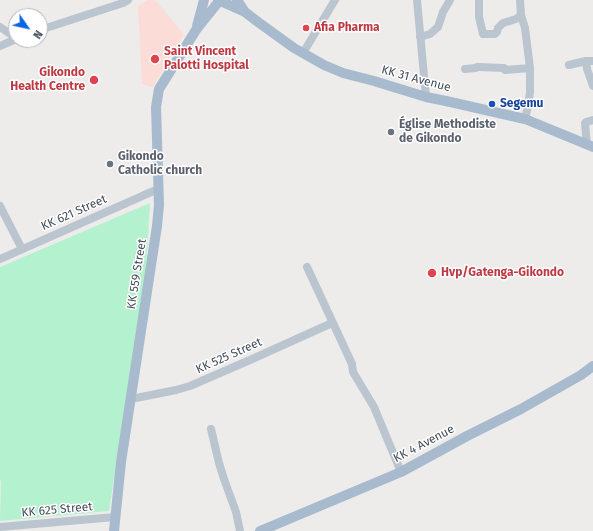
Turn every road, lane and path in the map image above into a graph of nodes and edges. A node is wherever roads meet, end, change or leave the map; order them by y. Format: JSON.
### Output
{"nodes":[{"id":1,"x":128,"y":0,"type":"edge"},
{"id":2,"x":204,"y":0,"type":"edge"},
{"id":3,"x":219,"y":0,"type":"edge"},
{"id":4,"x":237,"y":0,"type":"edge"},
{"id":5,"x":335,"y":0,"type":"edge"},
{"id":6,"x":417,"y":0,"type":"edge"},
{"id":7,"x":450,"y":0,"type":"edge"},
{"id":8,"x":479,"y":0,"type":"edge"},
{"id":9,"x":520,"y":0,"type":"edge"},
{"id":10,"x":245,"y":12,"type":"junction"},
{"id":11,"x":521,"y":15,"type":"junction"},
{"id":12,"x":48,"y":27,"type":"edge"},
{"id":13,"x":196,"y":30,"type":"junction"},
{"id":14,"x":420,"y":38,"type":"junction"},
{"id":15,"x":303,"y":53,"type":"junction"},
{"id":16,"x":589,"y":61,"type":"edge"},
{"id":17,"x":569,"y":65,"type":"dead end"},
{"id":18,"x":530,"y":68,"type":"junction"},
{"id":19,"x":465,"y":69,"type":"dead end"},
{"id":20,"x":593,"y":86,"type":"edge"},
{"id":21,"x":426,"y":97,"type":"junction"},
{"id":22,"x":525,"y":120,"type":"junction"},
{"id":23,"x":593,"y":120,"type":"edge"},
{"id":24,"x":590,"y":146,"type":"edge"},
{"id":25,"x":158,"y":189,"type":"junction"},
{"id":26,"x":0,"y":206,"type":"edge"},
{"id":27,"x":22,"y":249,"type":"junction"},
{"id":28,"x":0,"y":259,"type":"edge"},
{"id":29,"x":307,"y":267,"type":"dead end"},
{"id":30,"x":332,"y":323,"type":"junction"},
{"id":31,"x":593,"y":366,"type":"edge"},
{"id":32,"x":130,"y":399,"type":"junction"},
{"id":33,"x":211,"y":428,"type":"dead end"},
{"id":34,"x":401,"y":472,"type":"junction"},
{"id":35,"x":115,"y":517,"type":"junction"},
{"id":36,"x":0,"y":527,"type":"edge"},
{"id":37,"x":114,"y":531,"type":"edge"},
{"id":38,"x":240,"y":531,"type":"edge"},
{"id":39,"x":260,"y":531,"type":"edge"}],
"edges":[{"from":1,"to":12,"type":"street"},
{"from":2,"to":13,"type":"main road","name":"KK 559 Street"},
{"from":3,"to":10,"type":"main road","name":"KK 31 Avenue"},
{"from":3,"to":13,"type":"main road","name":"KK 559 Street"},
{"from":4,"to":10,"type":"main road","name":"KK 31 Avenue"},
{"from":5,"to":15,"type":"street"},
{"from":6,"to":14,"type":"street"},
{"from":7,"to":14,"type":"street"},
{"from":8,"to":11,"type":"street"},
{"from":9,"to":11,"type":"street"},
{"from":10,"to":15,"type":"main road","name":"KK 31 Avenue"},
{"from":11,"to":18,"type":"street"},
{"from":13,"to":25,"type":"main road","name":"KK 559 Street"},
{"from":14,"to":21,"type":"street"},
{"from":15,"to":21,"type":"main road","name":"KK 31 Avenue"},
{"from":16,"to":17,"type":"street"},
{"from":16,"to":20,"type":"street"},
{"from":18,"to":19,"type":"street"},
{"from":18,"to":22,"type":"street"},
{"from":21,"to":22,"type":"main road","name":"KK 31 Avenue"},
{"from":22,"to":24,"type":"main road","name":"KK 31 Avenue"},
{"from":23,"to":24,"type":"street"},
{"from":25,"to":27,"type":"street","name":"KK 621 Street"},
{"from":25,"to":32,"type":"main road","name":"KK 559 Street"},
{"from":26,"to":27,"type":"street"},
{"from":27,"to":28,"type":"street","name":"KK 621 Street"},
{"from":29,"to":30,"type":"street"},
{"from":30,"to":32,"type":"street","name":"KK 525 Street"},
{"from":30,"to":34,"type":"street"},
{"from":31,"to":34,"type":"main road","name":"KK 4 Avenue"},
{"from":32,"to":35,"type":"main road","name":"KK 559 Street"},
{"from":33,"to":38,"type":"street"},
{"from":34,"to":39,"type":"main road","name":"KK 4 Avenue"},
{"from":35,"to":36,"type":"street","name":"KK 625 Street"},
{"from":35,"to":37,"type":"main road","name":"KK 559 Street"}]}
